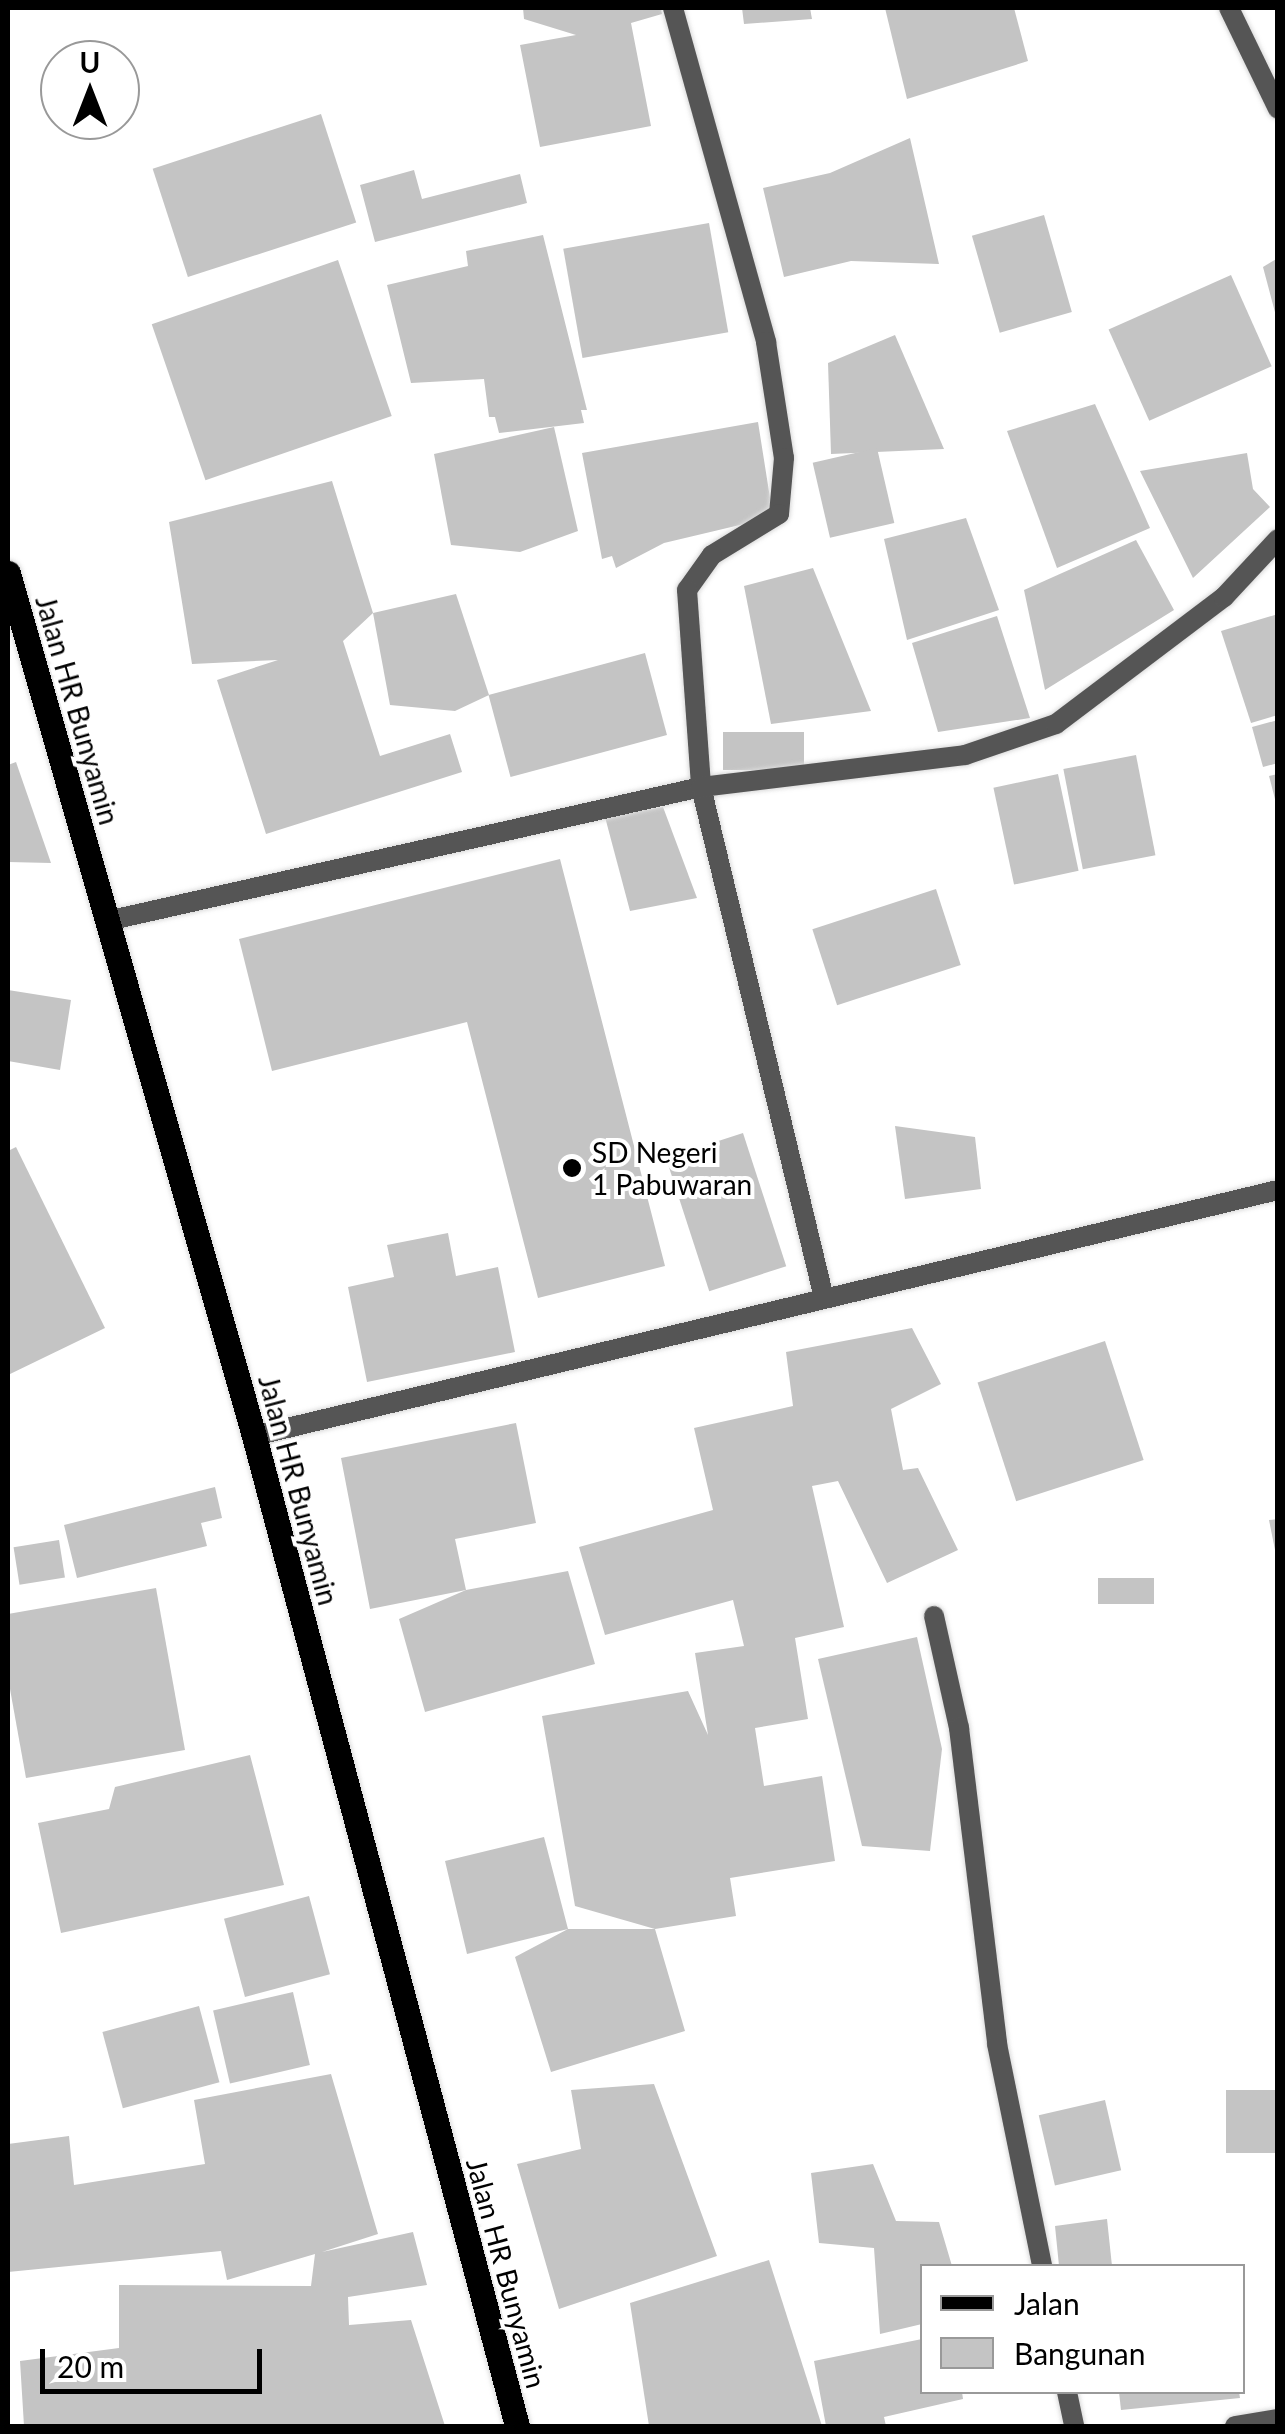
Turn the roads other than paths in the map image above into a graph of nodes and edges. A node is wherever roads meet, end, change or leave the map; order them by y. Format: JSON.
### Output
{"nodes":[{"id":1,"x":673,"y":8,"type":"edge"},
{"id":2,"x":1230,"y":8,"type":"edge"},
{"id":3,"x":1278,"y":110,"type":"edge"},
{"id":4,"x":1278,"y":539,"type":"edge"},
{"id":5,"x":8,"y":573,"type":"edge"},
{"id":6,"x":702,"y":787,"type":"junction"},
{"id":7,"x":107,"y":921,"type":"junction"},
{"id":8,"x":1278,"y":1190,"type":"edge"},
{"id":9,"x":824,"y":1298,"type":"junction"},
{"id":10,"x":254,"y":1436,"type":"junction"},
{"id":11,"x":934,"y":1616,"type":"dead end"},
{"id":12,"x":1042,"y":2264,"type":"edge"},
{"id":13,"x":1066,"y":2394,"type":"edge"},
{"id":14,"x":1278,"y":2419,"type":"edge"},
{"id":15,"x":517,"y":2426,"type":"edge"},
{"id":16,"x":1074,"y":2426,"type":"edge"},
{"id":17,"x":1235,"y":2426,"type":"edge"}],
"edges":[{"from":1,"to":6,"type":"street"},
{"from":2,"to":3,"type":"street"},
{"from":4,"to":6,"type":"street"},
{"from":5,"to":7,"type":"main road","name":"Jalan HR Bunyamin"},
{"from":6,"to":7,"type":"street"},
{"from":6,"to":9,"type":"street"},
{"from":7,"to":10,"type":"main road","name":"Jalan HR Bunyamin"},
{"from":8,"to":9,"type":"street"},
{"from":9,"to":10,"type":"street"},
{"from":10,"to":15,"type":"main road","name":"Jalan HR Bunyamin"},
{"from":11,"to":12,"type":"street"},
{"from":13,"to":16,"type":"street"},
{"from":14,"to":17,"type":"street"}]}
